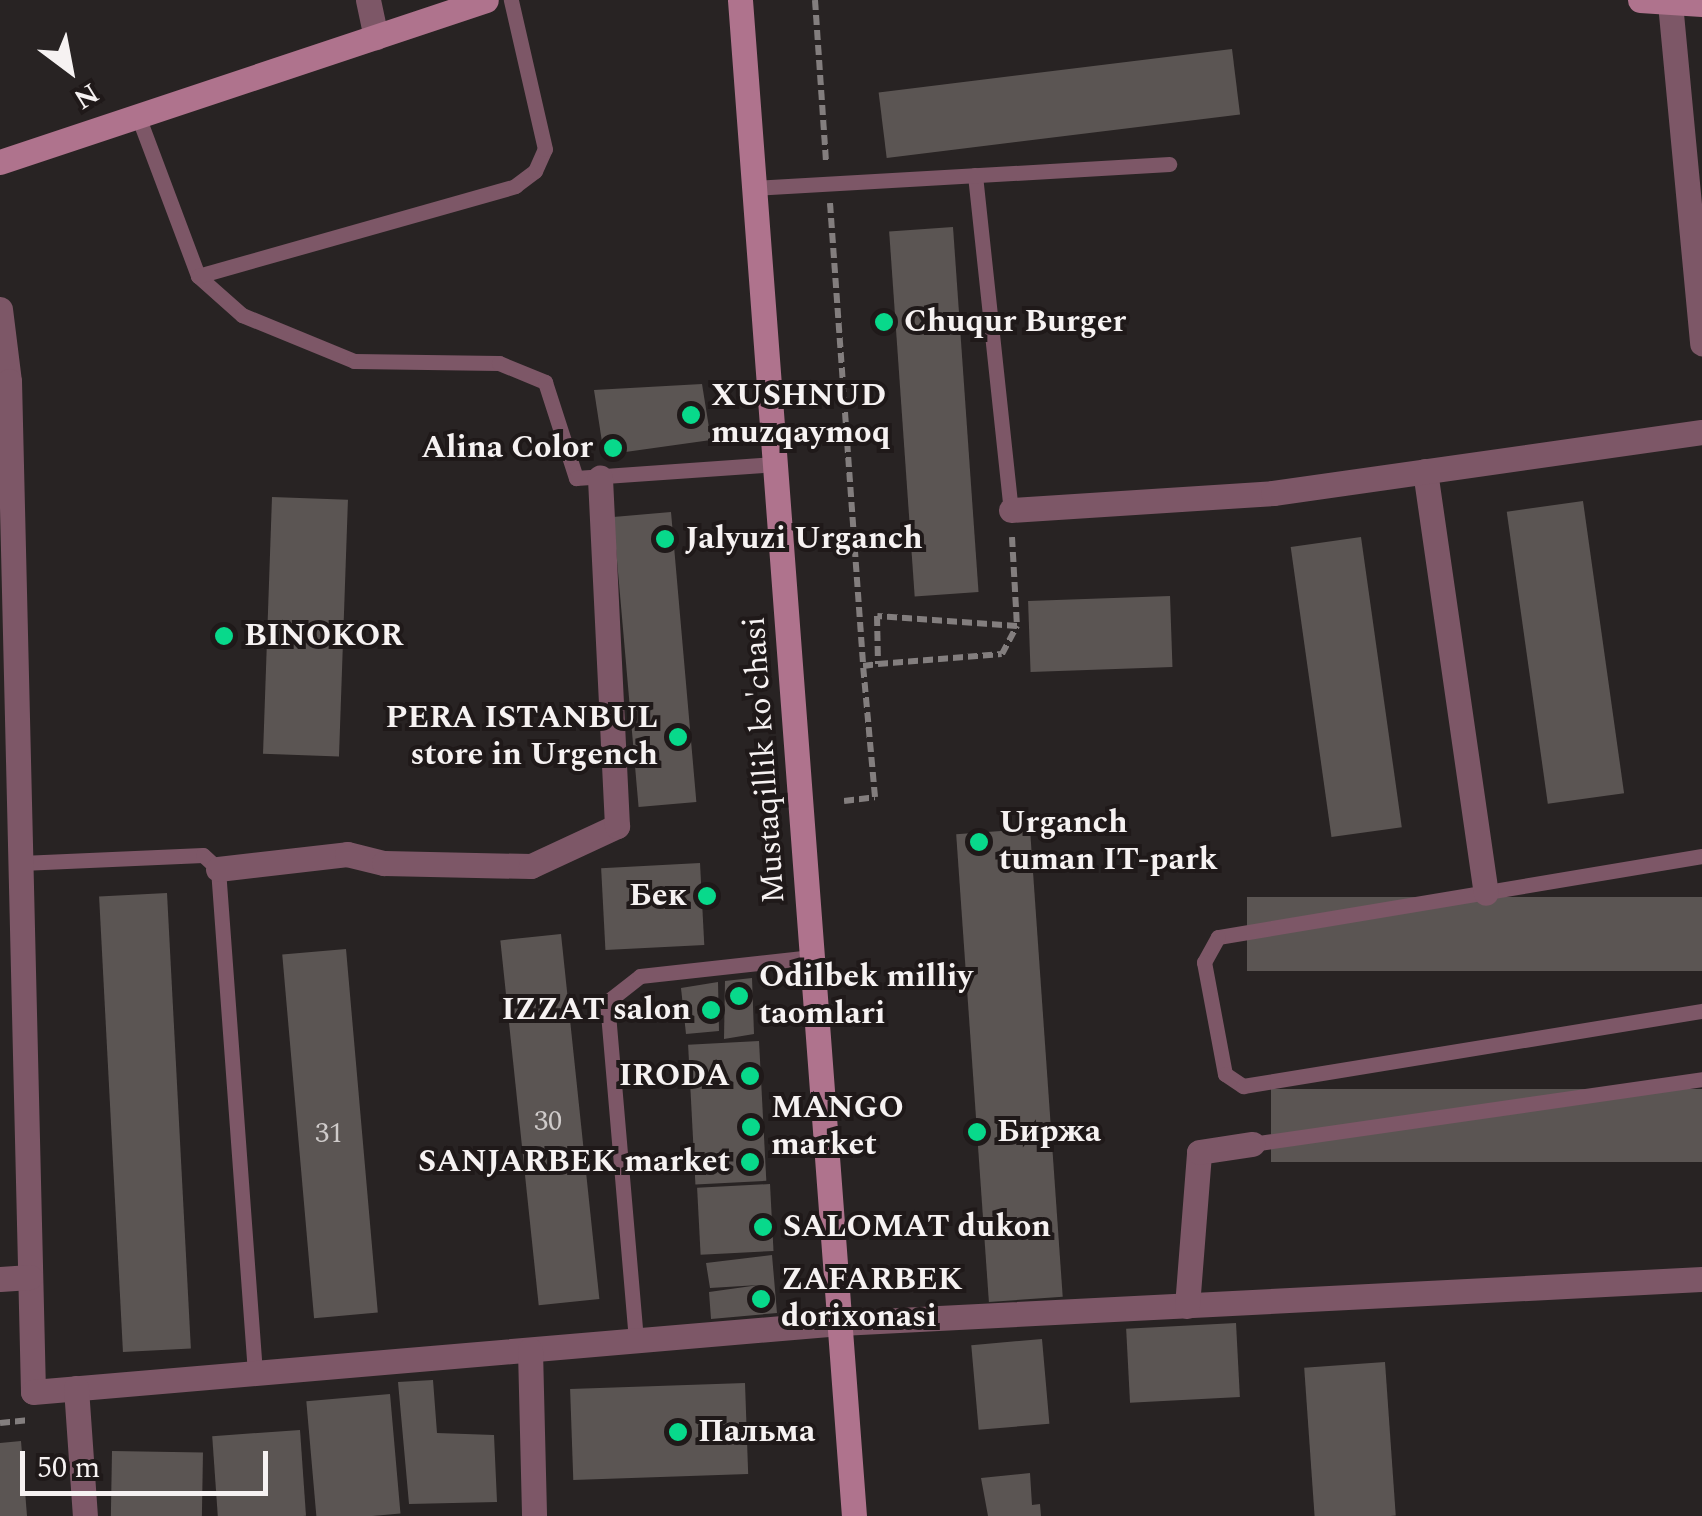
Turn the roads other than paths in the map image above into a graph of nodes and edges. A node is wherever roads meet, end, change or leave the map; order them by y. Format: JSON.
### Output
{"nodes":[{"id":1,"x":368,"y":0,"type":"edge"},
{"id":2,"x":486,"y":0,"type":"edge"},
{"id":3,"x":511,"y":0,"type":"edge"},
{"id":4,"x":740,"y":0,"type":"edge"},
{"id":5,"x":1640,"y":0,"type":"edge"},
{"id":6,"x":1670,"y":3,"type":"junction"},
{"id":7,"x":1702,"y":4,"type":"edge"},
{"id":8,"x":376,"y":37,"type":"junction"},
{"id":9,"x":138,"y":116,"type":"junction"},
{"id":10,"x":0,"y":162,"type":"edge"},
{"id":11,"x":1169,"y":164,"type":"dead end"},
{"id":12,"x":975,"y":175,"type":"junction"},
{"id":13,"x":754,"y":188,"type":"junction"},
{"id":14,"x":198,"y":276,"type":"junction"},
{"id":15,"x":0,"y":308,"type":"edge"},
{"id":16,"x":1702,"y":344,"type":"edge"},
{"id":17,"x":1702,"y":432,"type":"edge"},
{"id":18,"x":775,"y":464,"type":"junction"},
{"id":19,"x":1425,"y":472,"type":"junction"},
{"id":20,"x":600,"y":477,"type":"junction"},
{"id":21,"x":1011,"y":510,"type":"joint"},
{"id":22,"x":1702,"y":856,"type":"edge"},
{"id":23,"x":20,"y":863,"type":"junction"},
{"id":24,"x":218,"y":869,"type":"junction"},
{"id":25,"x":1486,"y":892,"type":"junction"},
{"id":26,"x":812,"y":957,"type":"junction"},
{"id":27,"x":1702,"y":1010,"type":"edge"},
{"id":28,"x":1702,"y":1079,"type":"edge"},
{"id":29,"x":1252,"y":1144,"type":"joint"},
{"id":30,"x":30,"y":1277,"type":"junction"},
{"id":31,"x":1702,"y":1278,"type":"edge"},
{"id":32,"x":0,"y":1279,"type":"edge"},
{"id":33,"x":1187,"y":1306,"type":"junction"},
{"id":34,"x":840,"y":1324,"type":"junction"},
{"id":35,"x":636,"y":1340,"type":"junction"},
{"id":36,"x":530,"y":1350,"type":"junction"},
{"id":37,"x":255,"y":1372,"type":"junction"},
{"id":38,"x":76,"y":1388,"type":"junction"},
{"id":39,"x":85,"y":1516,"type":"edge"},
{"id":40,"x":534,"y":1516,"type":"edge"},
{"id":41,"x":854,"y":1516,"type":"edge"}],
"edges":[{"from":1,"to":8,"type":"street"},
{"from":2,"to":8,"type":"main road"},
{"from":3,"to":14,"type":"lane"},
{"from":4,"to":13,"type":"main road","name":"Mustaqillik ko'chasi"},
{"from":5,"to":6,"type":"main road"},
{"from":6,"to":7,"type":"main road"},
{"from":6,"to":16,"type":"street"},
{"from":8,"to":9,"type":"main road"},
{"from":9,"to":10,"type":"main road"},
{"from":9,"to":14,"type":"lane"},
{"from":11,"to":12,"type":"lane"},
{"from":12,"to":13,"type":"lane"},
{"from":12,"to":21,"type":"lane"},
{"from":13,"to":18,"type":"main road","name":"Mustaqillik ko'chasi"},
{"from":14,"to":20,"type":"lane"},
{"from":15,"to":23,"type":"street"},
{"from":17,"to":19,"type":"street"},
{"from":18,"to":20,"type":"lane"},
{"from":18,"to":26,"type":"main road","name":"Mustaqillik ko'chasi"},
{"from":19,"to":21,"type":"street"},
{"from":19,"to":25,"type":"street"},
{"from":20,"to":24,"type":"street"},
{"from":22,"to":25,"type":"lane"},
{"from":23,"to":24,"type":"lane"},
{"from":23,"to":30,"type":"street"},
{"from":24,"to":37,"type":"lane"},
{"from":25,"to":27,"type":"lane"},
{"from":26,"to":34,"type":"main road","name":"Mustaqillik ko'chasi"},
{"from":26,"to":35,"type":"lane"},
{"from":28,"to":29,"type":"lane"},
{"from":29,"to":33,"type":"street"},
{"from":30,"to":32,"type":"street"},
{"from":30,"to":38,"type":"street"},
{"from":31,"to":33,"type":"street"},
{"from":33,"to":34,"type":"street"},
{"from":34,"to":35,"type":"street"},
{"from":34,"to":41,"type":"main road","name":"Mustaqillik ko'chasi"},
{"from":35,"to":36,"type":"street"},
{"from":36,"to":37,"type":"street"},
{"from":36,"to":40,"type":"street"},
{"from":37,"to":38,"type":"street"},
{"from":38,"to":39,"type":"street"}]}
